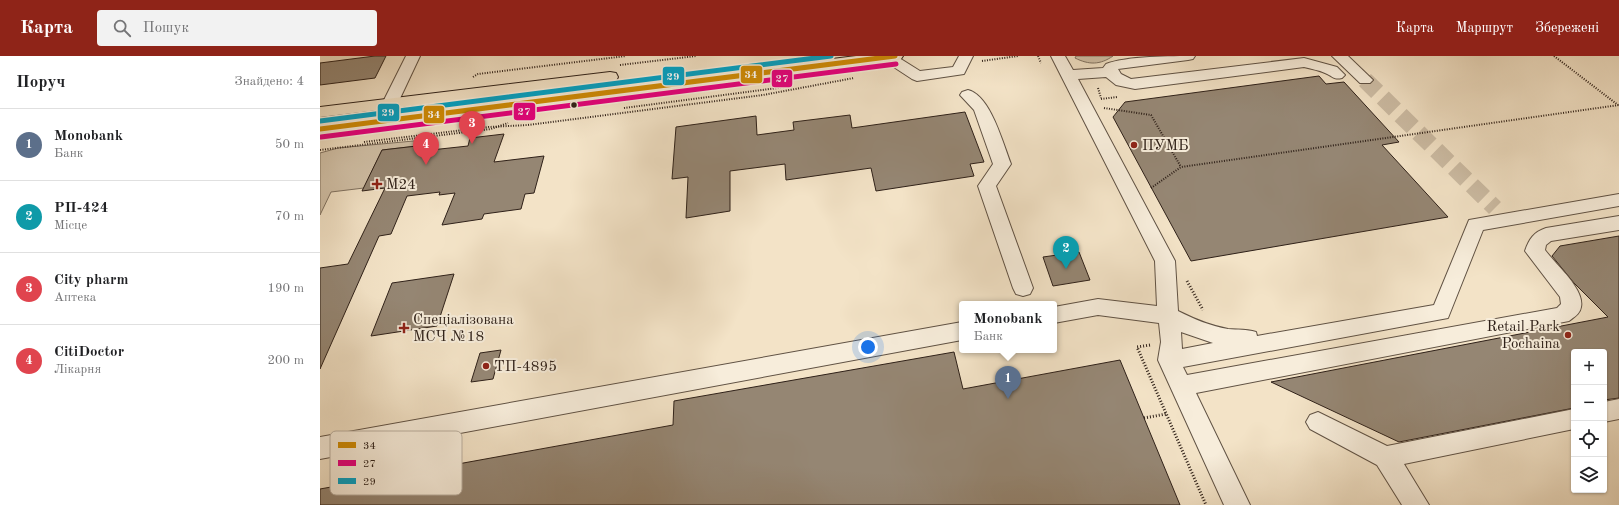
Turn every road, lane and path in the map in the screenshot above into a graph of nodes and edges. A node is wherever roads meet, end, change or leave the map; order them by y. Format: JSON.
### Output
{"nodes":[{"id":1,"x":413,"y":56,"type":"edge"},
{"id":2,"x":778,"y":56,"type":"edge"},
{"id":3,"x":892,"y":56,"type":"edge"},
{"id":4,"x":966,"y":56,"type":"edge"},
{"id":5,"x":1058,"y":56,"type":"edge"},
{"id":6,"x":1188,"y":56,"type":"edge"},
{"id":7,"x":1339,"y":56,"type":"edge"},
{"id":8,"x":1344,"y":56,"type":"edge"},
{"id":9,"x":1554,"y":56,"type":"edge"},
{"id":10,"x":1301,"y":59,"type":"edge"},
{"id":11,"x":1110,"y":72,"type":"junction"},
{"id":12,"x":1068,"y":75,"type":"junction"},
{"id":13,"x":1337,"y":76,"type":"dead end"},
{"id":14,"x":858,"y":78,"type":"dead end"},
{"id":15,"x":746,"y":94,"type":"dead end"},
{"id":16,"x":968,"y":95,"type":"dead end"},
{"id":17,"x":687,"y":100,"type":"dead end"},
{"id":18,"x":390,"y":104,"type":"junction"},
{"id":19,"x":1618,"y":105,"type":"edge"},
{"id":20,"x":1104,"y":108,"type":"dead end"},
{"id":21,"x":320,"y":112,"type":"edge"},
{"id":22,"x":518,"y":121,"type":"dead end"},
{"id":23,"x":496,"y":127,"type":"junction"},
{"id":24,"x":320,"y":129,"type":"edge"},
{"id":25,"x":320,"y":147,"type":"edge"},
{"id":26,"x":320,"y":150,"type":"edge"},
{"id":27,"x":1182,"y":167,"type":"junction"},
{"id":28,"x":1151,"y":188,"type":"dead end"},
{"id":29,"x":1619,"y":200,"type":"edge"},
{"id":30,"x":1619,"y":223,"type":"edge"},
{"id":31,"x":1184,"y":275,"type":"dead end"},
{"id":32,"x":1022,"y":288,"type":"dead end"},
{"id":33,"x":1203,"y":310,"type":"dead end"},
{"id":34,"x":1057,"y":314,"type":"edge"},
{"id":35,"x":1168,"y":316,"type":"junction"},
{"id":36,"x":959,"y":332,"type":"edge"},
{"id":37,"x":1297,"y":338,"type":"junction"},
{"id":38,"x":1137,"y":347,"type":"dead end"},
{"id":39,"x":1169,"y":360,"type":"junction"},
{"id":40,"x":1182,"y":386,"type":"junction"},
{"id":41,"x":1619,"y":409,"type":"edge"},
{"id":42,"x":1607,"y":411,"type":"edge"},
{"id":43,"x":1166,"y":414,"type":"junction"},
{"id":44,"x":1144,"y":418,"type":"dead end"},
{"id":45,"x":1571,"y":420,"type":"edge"},
{"id":46,"x":1318,"y":422,"type":"dead end"},
{"id":47,"x":413,"y":431,"type":"edge"},
{"id":48,"x":330,"y":446,"type":"edge"},
{"id":49,"x":320,"y":448,"type":"edge"},
{"id":50,"x":1386,"y":457,"type":"junction"},
{"id":51,"x":1206,"y":505,"type":"edge"},
{"id":52,"x":1237,"y":505,"type":"edge"},
{"id":53,"x":1416,"y":505,"type":"edge"}],
"edges":[{"from":1,"to":18,"type":"lane"},
{"from":2,"to":18,"type":"main road"},
{"from":3,"to":4,"type":"lane"},
{"from":3,"to":24,"type":"main road"},
{"from":5,"to":12,"type":"lane"},
{"from":6,"to":11,"type":"lane"},
{"from":7,"to":8,"type":"lane"},
{"from":9,"to":19,"type":"path"},
{"from":10,"to":11,"type":"lane"},
{"from":10,"to":13,"type":"lane"},
{"from":11,"to":12,"type":"lane"},
{"from":12,"to":35,"type":"lane"},
{"from":14,"to":23,"type":"path"},
{"from":15,"to":17,"type":"path"},
{"from":16,"to":32,"type":"lane"},
{"from":18,"to":21,"type":"main road"},
{"from":19,"to":27,"type":"path"},
{"from":20,"to":27,"type":"path"},
{"from":22,"to":23,"type":"path"},
{"from":23,"to":25,"type":"path"},
{"from":23,"to":26,"type":"path"},
{"from":27,"to":28,"type":"path"},
{"from":29,"to":37,"type":"lane"},
{"from":30,"to":40,"type":"lane"},
{"from":31,"to":33,"type":"path"},
{"from":34,"to":35,"type":"lane"},
{"from":35,"to":37,"type":"lane"},
{"from":35,"to":39,"type":"lane"},
{"from":36,"to":47,"type":"lane"},
{"from":37,"to":39,"type":"lane"},
{"from":38,"to":43,"type":"path"},
{"from":39,"to":40,"type":"lane"},
{"from":40,"to":52,"type":"lane"},
{"from":41,"to":42,"type":"lane"},
{"from":43,"to":44,"type":"path"},
{"from":43,"to":51,"type":"path"},
{"from":45,"to":50,"type":"lane"},
{"from":46,"to":50,"type":"lane"},
{"from":48,"to":49,"type":"lane"},
{"from":50,"to":53,"type":"lane"}]}
